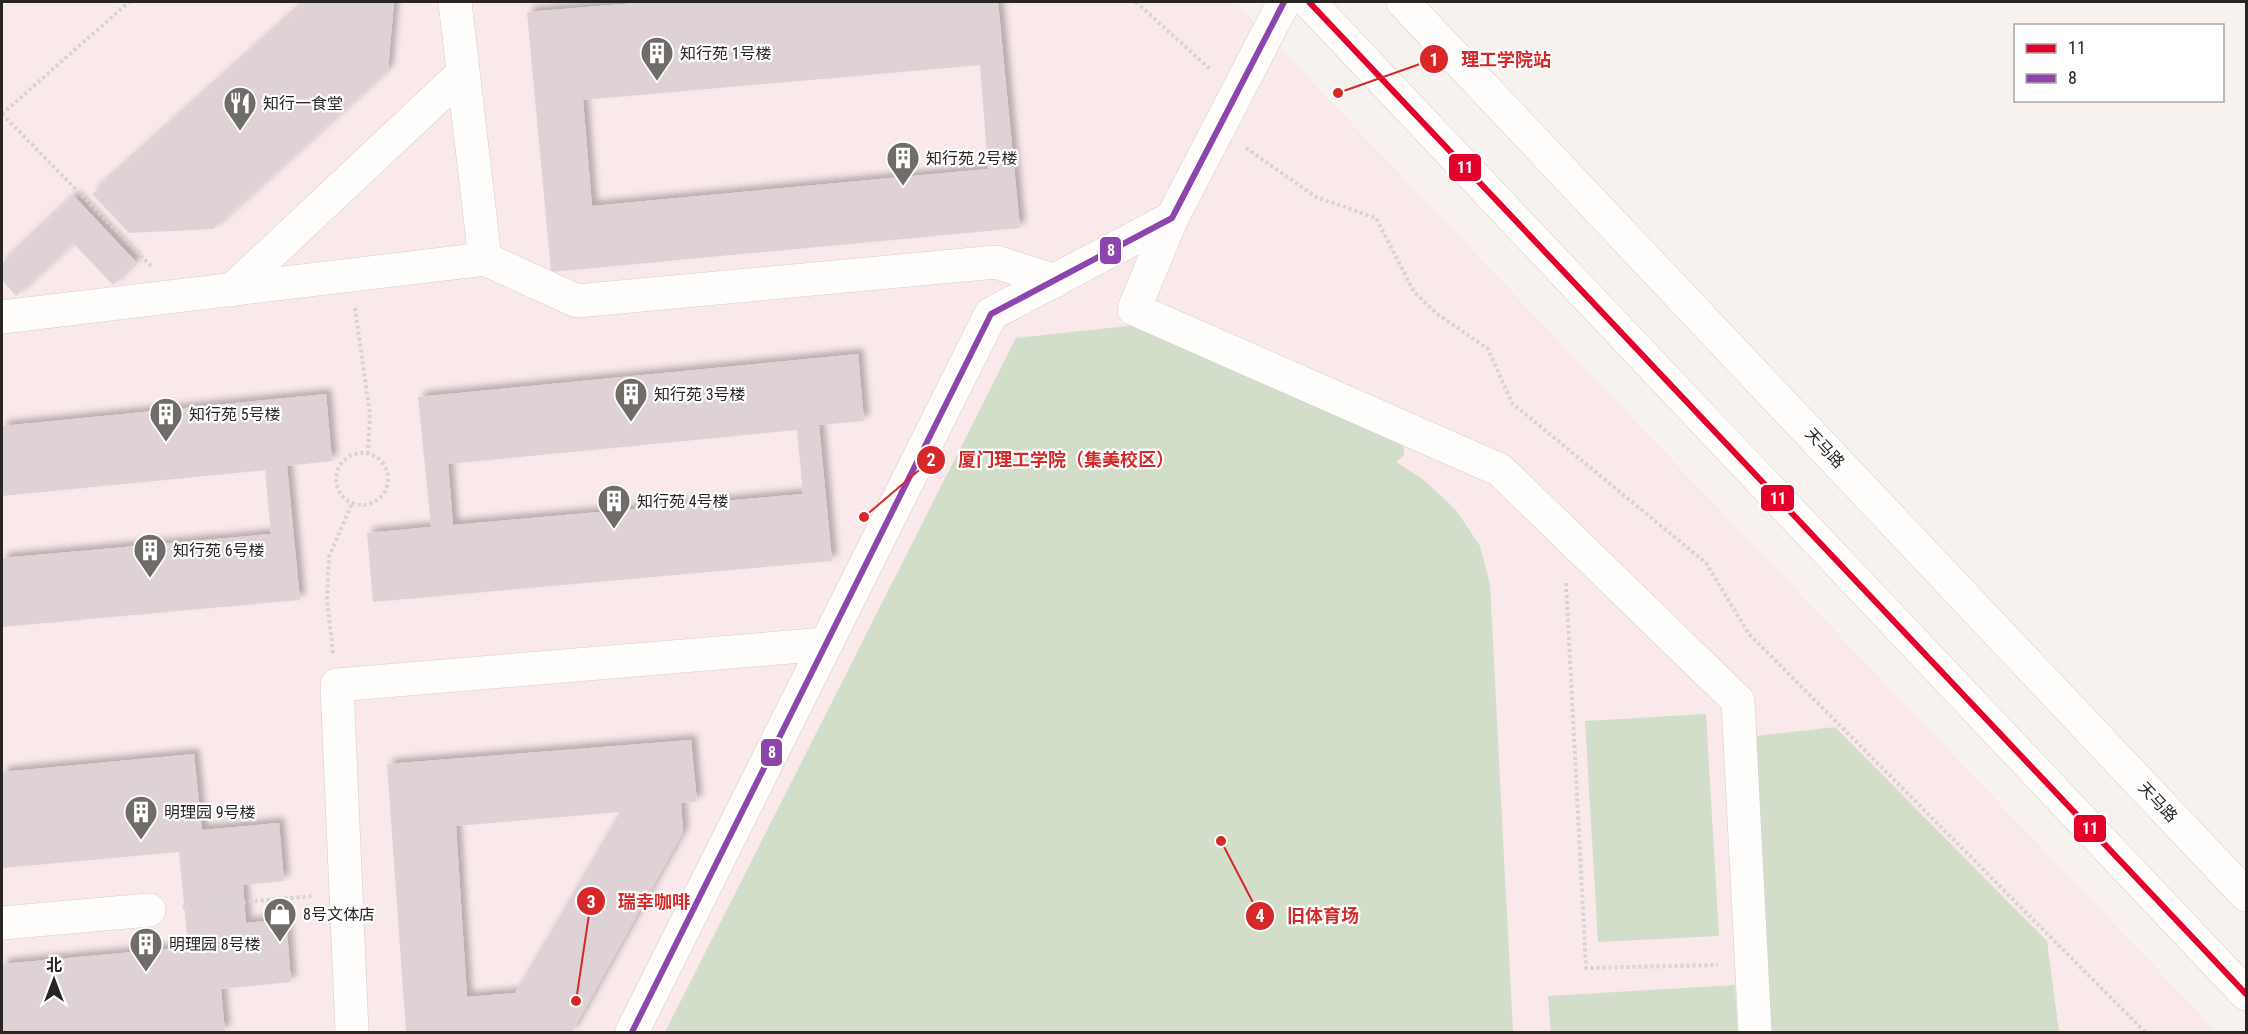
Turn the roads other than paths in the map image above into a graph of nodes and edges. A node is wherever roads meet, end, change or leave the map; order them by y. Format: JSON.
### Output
{"nodes":[{"id":1,"x":455,"y":2,"type":"edge"},
{"id":2,"x":1284,"y":2,"type":"edge"},
{"id":3,"x":1309,"y":2,"type":"edge"},
{"id":4,"x":1402,"y":2,"type":"edge"},
{"id":5,"x":464,"y":73,"type":"junction"},
{"id":6,"x":1172,"y":218,"type":"junction"},
{"id":7,"x":485,"y":259,"type":"junction"},
{"id":8,"x":1055,"y":281,"type":"junction"},
{"id":9,"x":232,"y":290,"type":"junction"},
{"id":10,"x":2,"y":317,"type":"edge"},
{"id":11,"x":826,"y":644,"type":"junction"},
{"id":12,"x":2247,"y":895,"type":"edge"},
{"id":13,"x":149,"y":910,"type":"road end"},
{"id":14,"x":2,"y":923,"type":"edge"},
{"id":15,"x":2247,"y":994,"type":"edge"},
{"id":16,"x":352,"y":1032,"type":"edge"},
{"id":17,"x":632,"y":1032,"type":"edge"},
{"id":18,"x":1755,"y":1032,"type":"edge"}],
"edges":[{"from":1,"to":5,"type":"main road"},
{"from":2,"to":6,"type":"main road"},
{"from":3,"to":15,"type":"main road"},
{"from":4,"to":12,"type":"main road","name":"天马路"},
{"from":5,"to":7,"type":"main road"},
{"from":5,"to":9,"type":"main road"},
{"from":6,"to":8,"type":"main road"},
{"from":6,"to":18,"type":"main road"},
{"from":7,"to":8,"type":"main road"},
{"from":7,"to":9,"type":"main road"},
{"from":8,"to":11,"type":"main road"},
{"from":9,"to":10,"type":"main road"},
{"from":11,"to":16,"type":"main road"},
{"from":11,"to":17,"type":"main road"},
{"from":13,"to":14,"type":"main road"}]}
